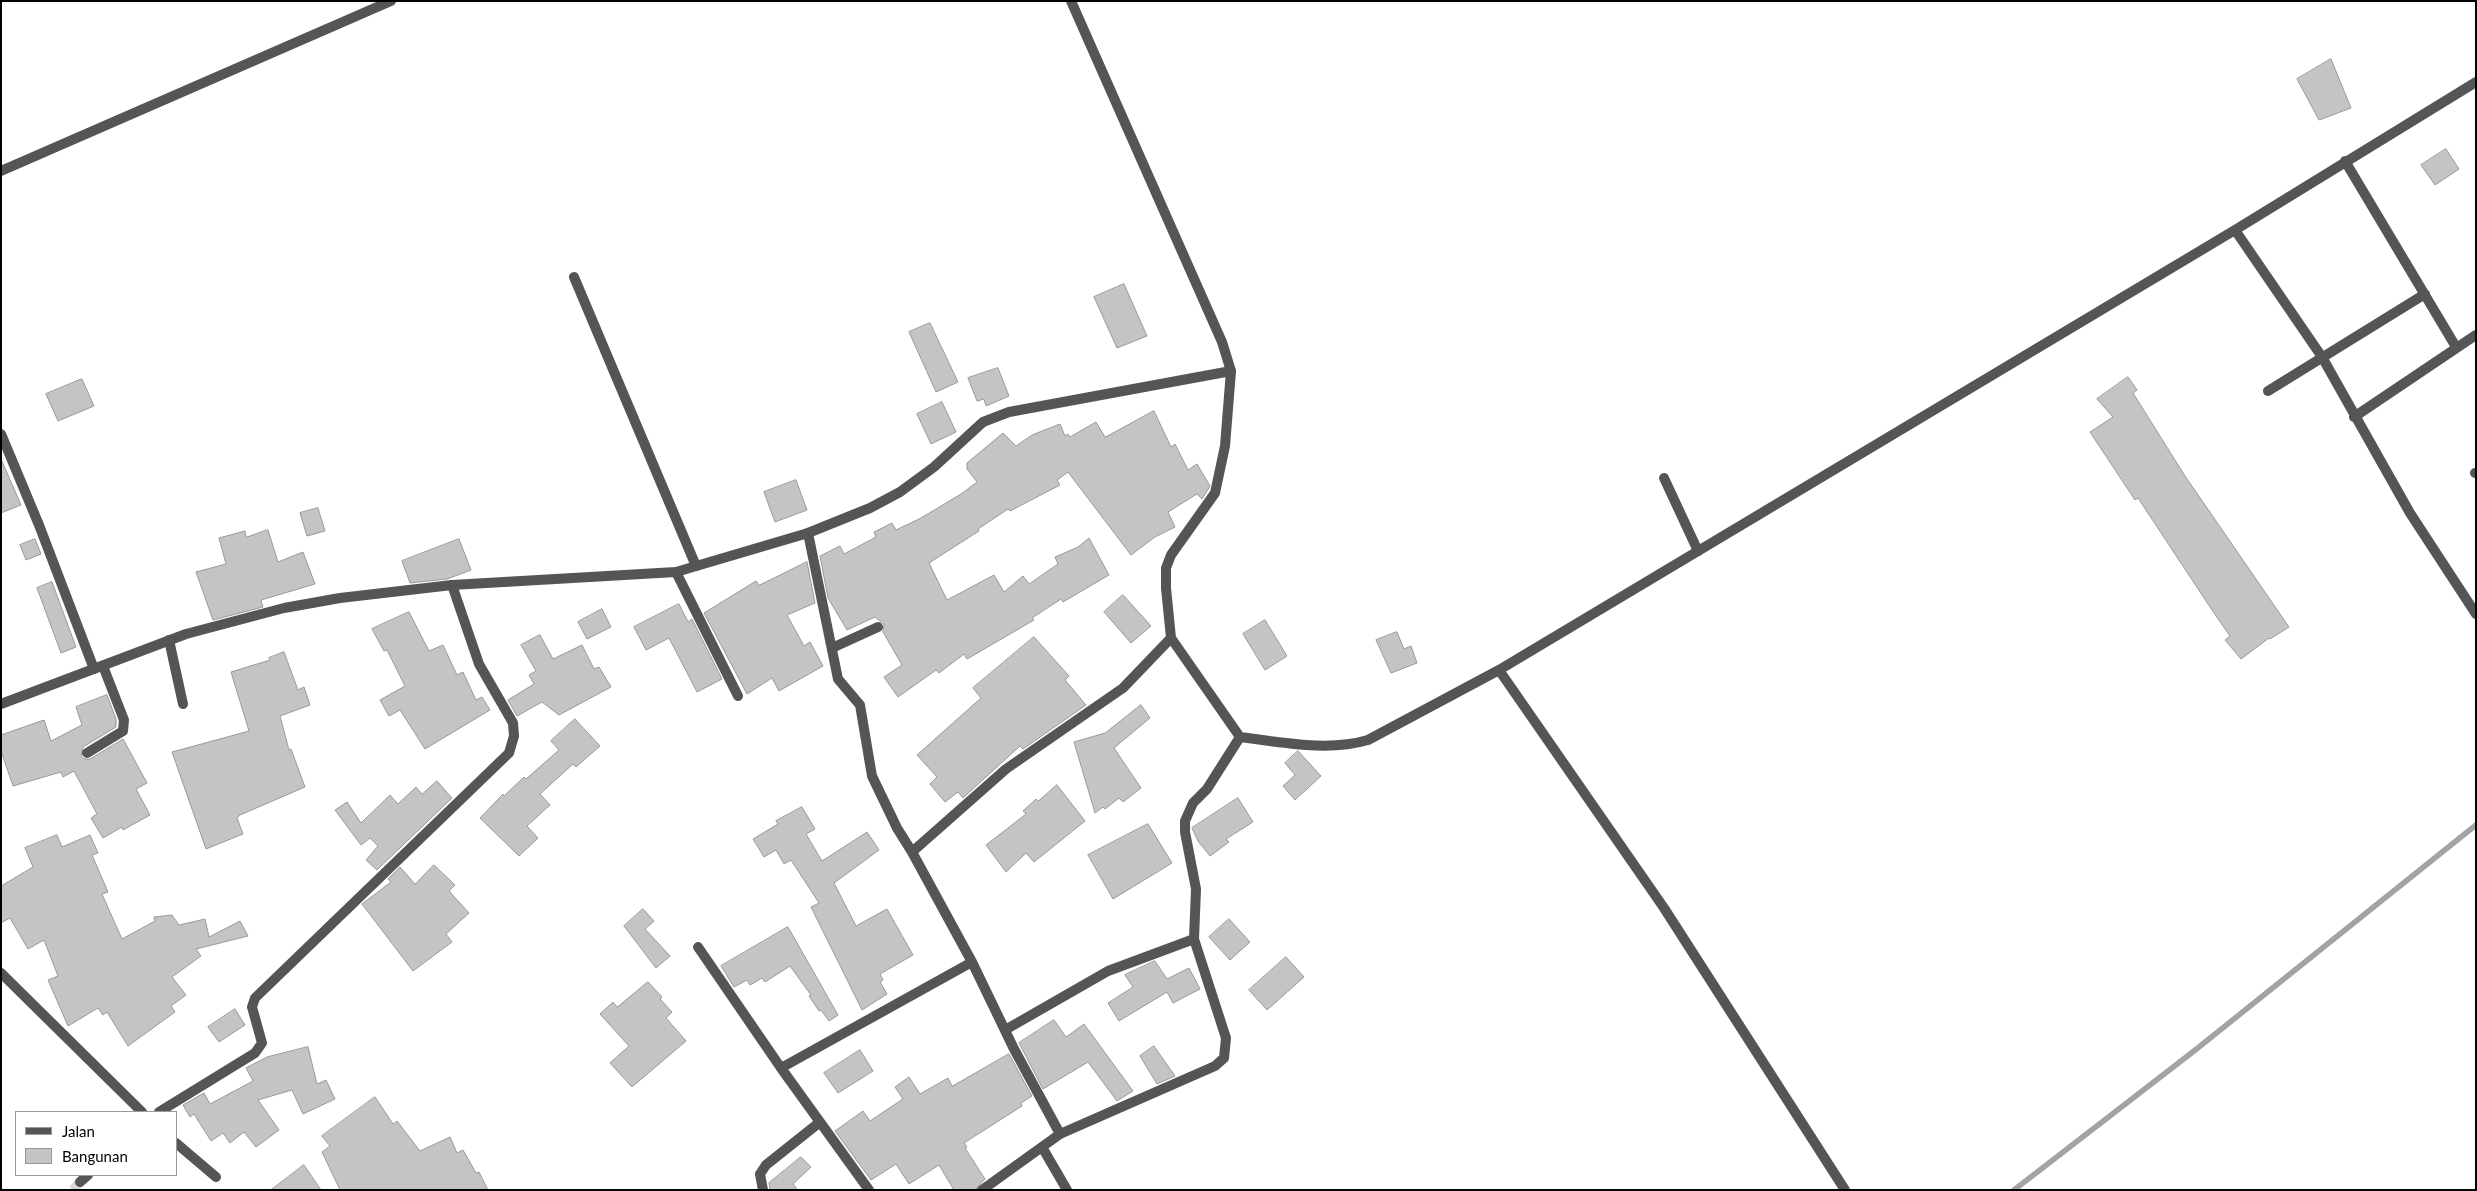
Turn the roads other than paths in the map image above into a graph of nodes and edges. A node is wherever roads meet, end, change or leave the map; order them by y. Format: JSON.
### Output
{"nodes":[{"id":1,"x":391,"y":1,"type":"edge"},
{"id":2,"x":1071,"y":1,"type":"edge"},
{"id":3,"x":2476,"y":82,"type":"edge"},
{"id":4,"x":2345,"y":161,"type":"junction"},
{"id":5,"x":1,"y":171,"type":"edge"},
{"id":6,"x":2235,"y":230,"type":"junction"},
{"id":7,"x":574,"y":277,"type":"dead end"},
{"id":8,"x":2425,"y":294,"type":"junction"},
{"id":9,"x":2476,"y":335,"type":"edge"},
{"id":10,"x":2456,"y":347,"type":"junction"},
{"id":11,"x":2322,"y":357,"type":"junction"},
{"id":12,"x":1231,"y":371,"type":"junction"},
{"id":13,"x":2268,"y":392,"type":"dead end"},
{"id":14,"x":2354,"y":417,"type":"junction"},
{"id":15,"x":1,"y":434,"type":"edge"},
{"id":16,"x":1664,"y":478,"type":"dead end"},
{"id":17,"x":808,"y":533,"type":"junction"},
{"id":18,"x":1698,"y":551,"type":"junction"},
{"id":19,"x":696,"y":566,"type":"junction"},
{"id":20,"x":676,"y":572,"type":"junction"},
{"id":21,"x":452,"y":585,"type":"junction"},
{"id":22,"x":2472,"y":599,"type":"edge"},
{"id":23,"x":2476,"y":614,"type":"edge"},
{"id":24,"x":878,"y":627,"type":"dead end"},
{"id":25,"x":1171,"y":638,"type":"junction"},
{"id":26,"x":169,"y":640,"type":"junction"},
{"id":27,"x":832,"y":648,"type":"junction"},
{"id":28,"x":98,"y":667,"type":"junction"},
{"id":29,"x":1499,"y":670,"type":"junction"},
{"id":30,"x":738,"y":696,"type":"dead end"},
{"id":31,"x":1,"y":704,"type":"edge"},
{"id":32,"x":183,"y":704,"type":"dead end"},
{"id":33,"x":1240,"y":737,"type":"junction"},
{"id":34,"x":87,"y":753,"type":"dead end"},
{"id":35,"x":912,"y":852,"type":"junction"},
{"id":36,"x":1194,"y":939,"type":"junction"},
{"id":37,"x":698,"y":947,"type":"dead end"},
{"id":38,"x":972,"y":962,"type":"junction"},
{"id":39,"x":1,"y":973,"type":"edge"},
{"id":40,"x":1005,"y":1030,"type":"junction"},
{"id":41,"x":781,"y":1068,"type":"junction"},
{"id":42,"x":141,"y":1111,"type":"edge"},
{"id":43,"x":161,"y":1111,"type":"edge"},
{"id":44,"x":820,"y":1122,"type":"junction"},
{"id":45,"x":1060,"y":1134,"type":"junction"},
{"id":46,"x":178,"y":1145,"type":"edge"},
{"id":47,"x":1042,"y":1147,"type":"junction"},
{"id":48,"x":216,"y":1177,"type":"dead end"},
{"id":49,"x":763,"y":1190,"type":"edge"},
{"id":50,"x":869,"y":1190,"type":"edge"},
{"id":51,"x":982,"y":1190,"type":"edge"},
{"id":52,"x":1067,"y":1190,"type":"edge"},
{"id":53,"x":1845,"y":1190,"type":"edge"}],
"edges":[{"from":1,"to":5,"type":"street"},
{"from":2,"to":12,"type":"street"},
{"from":3,"to":4,"type":"street"},
{"from":4,"to":6,"type":"street"},
{"from":4,"to":8,"type":"street"},
{"from":6,"to":11,"type":"street"},
{"from":6,"to":18,"type":"street"},
{"from":7,"to":19,"type":"street"},
{"from":8,"to":10,"type":"street"},
{"from":8,"to":11,"type":"street"},
{"from":9,"to":10,"type":"street"},
{"from":10,"to":14,"type":"street"},
{"from":11,"to":13,"type":"street"},
{"from":11,"to":14,"type":"street"},
{"from":12,"to":17,"type":"street"},
{"from":12,"to":25,"type":"street"},
{"from":14,"to":22,"type":"street"},
{"from":15,"to":28,"type":"street"},
{"from":16,"to":18,"type":"street"},
{"from":17,"to":19,"type":"street"},
{"from":17,"to":27,"type":"street"},
{"from":18,"to":29,"type":"street"},
{"from":19,"to":20,"type":"street"},
{"from":20,"to":21,"type":"street"},
{"from":20,"to":30,"type":"street"},
{"from":21,"to":26,"type":"street"},
{"from":21,"to":43,"type":"street"},
{"from":22,"to":23,"type":"street"},
{"from":24,"to":27,"type":"street"},
{"from":25,"to":33,"type":"street"},
{"from":25,"to":35,"type":"street"},
{"from":26,"to":28,"type":"street"},
{"from":26,"to":32,"type":"street"},
{"from":27,"to":35,"type":"street"},
{"from":28,"to":31,"type":"street"},
{"from":28,"to":34,"type":"street"},
{"from":29,"to":33,"type":"street"},
{"from":29,"to":53,"type":"street"},
{"from":33,"to":36,"type":"street"},
{"from":35,"to":38,"type":"street"},
{"from":36,"to":40,"type":"street"},
{"from":36,"to":45,"type":"street"},
{"from":37,"to":41,"type":"street"},
{"from":38,"to":40,"type":"street"},
{"from":38,"to":41,"type":"street"},
{"from":39,"to":42,"type":"street"},
{"from":40,"to":45,"type":"street"},
{"from":41,"to":44,"type":"street"},
{"from":44,"to":49,"type":"street"},
{"from":44,"to":50,"type":"street"},
{"from":45,"to":47,"type":"street"},
{"from":46,"to":48,"type":"street"},
{"from":47,"to":51,"type":"street"},
{"from":47,"to":52,"type":"street"}]}
